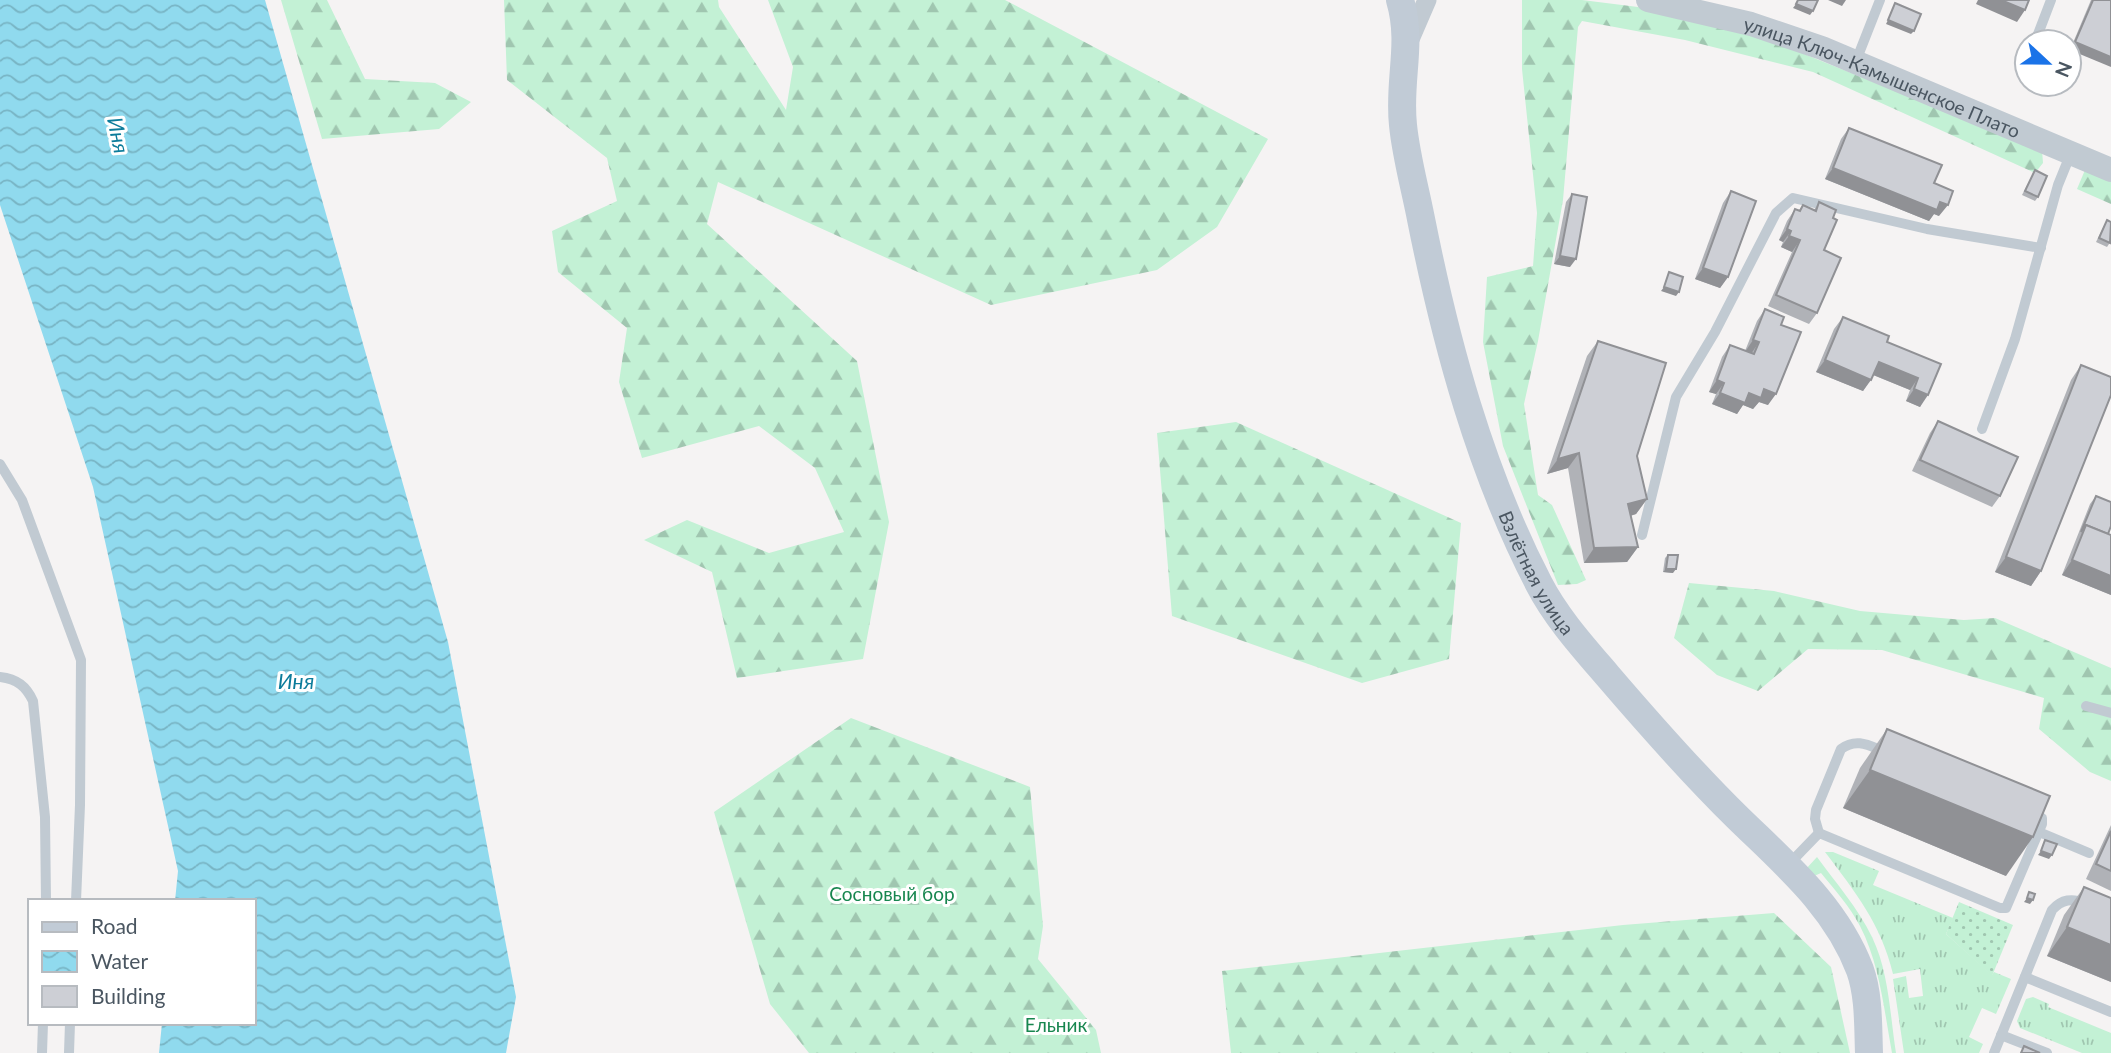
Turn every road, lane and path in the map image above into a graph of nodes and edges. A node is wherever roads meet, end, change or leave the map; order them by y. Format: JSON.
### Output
{"nodes":[{"id":1,"x":1400,"y":0,"type":"edge"},
{"id":2,"x":1427,"y":0,"type":"edge"},
{"id":3,"x":1648,"y":0,"type":"edge"},
{"id":4,"x":1880,"y":0,"type":"edge"},
{"id":5,"x":2051,"y":0,"type":"edge"},
{"id":6,"x":2040,"y":28,"type":"edge"},
{"id":7,"x":1408,"y":44,"type":"junction"},
{"id":8,"x":1856,"y":61,"type":"junction"},
{"id":9,"x":2071,"y":152,"type":"junction"},
{"id":10,"x":2111,"y":170,"type":"edge"},
{"id":11,"x":2040,"y":248,"type":"junction"},
{"id":12,"x":1982,"y":429,"type":"dead end"},
{"id":13,"x":0,"y":464,"type":"edge"},
{"id":14,"x":1643,"y":535,"type":"dead end"},
{"id":15,"x":0,"y":677,"type":"edge"},
{"id":16,"x":2086,"y":706,"type":"dead end"},
{"id":17,"x":2111,"y":713,"type":"edge"},
{"id":18,"x":1893,"y":755,"type":"edge"},
{"id":19,"x":2014,"y":805,"type":"edge"},
{"id":20,"x":2039,"y":832,"type":"junction"},
{"id":21,"x":1819,"y":833,"type":"junction"},
{"id":22,"x":2089,"y":853,"type":"dead end"},
{"id":23,"x":1788,"y":865,"type":"junction"},
{"id":24,"x":46,"y":899,"type":"edge"},
{"id":25,"x":76,"y":899,"type":"edge"},
{"id":26,"x":2099,"y":909,"type":"edge"},
{"id":27,"x":2025,"y":976,"type":"junction"},
{"id":28,"x":2111,"y":1012,"type":"edge"},
{"id":29,"x":43,"y":1025,"type":"edge"},
{"id":30,"x":70,"y":1025,"type":"edge"},
{"id":31,"x":2001,"y":1035,"type":"junction"},
{"id":32,"x":42,"y":1053,"type":"edge"},
{"id":33,"x":69,"y":1053,"type":"edge"},
{"id":34,"x":1869,"y":1053,"type":"edge"},
{"id":35,"x":1994,"y":1053,"type":"edge"},
{"id":36,"x":2047,"y":1053,"type":"edge"}],
"edges":[{"from":1,"to":7,"type":"main road"},
{"from":2,"to":7,"type":"street","name":"Взлётная улица"},
{"from":3,"to":8,"type":"street","name":"улица Ключ-Камышенское Плато"},
{"from":4,"to":8,"type":"lane"},
{"from":5,"to":6,"type":"lane"},
{"from":7,"to":23,"type":"main road","name":"Взлётная улица"},
{"from":8,"to":9,"type":"street","name":"улица Ключ-Камышенское Плато"},
{"from":9,"to":10,"type":"street","name":"улица Ключ-Камышенское Плато"},
{"from":9,"to":11,"type":"lane"},
{"from":11,"to":12,"type":"lane"},
{"from":11,"to":14,"type":"lane"},
{"from":13,"to":25,"type":"lane"},
{"from":15,"to":24,"type":"lane"},
{"from":16,"to":17,"type":"lane"},
{"from":18,"to":21,"type":"lane"},
{"from":19,"to":20,"type":"lane"},
{"from":20,"to":21,"type":"lane"},
{"from":20,"to":22,"type":"lane"},
{"from":21,"to":23,"type":"lane"},
{"from":23,"to":34,"type":"main road","name":"Взлётная улица"},
{"from":26,"to":27,"type":"lane"},
{"from":27,"to":28,"type":"lane"},
{"from":27,"to":31,"type":"lane"},
{"from":29,"to":32,"type":"lane"},
{"from":30,"to":33,"type":"lane"},
{"from":31,"to":35,"type":"lane"},
{"from":31,"to":36,"type":"lane"}]}
